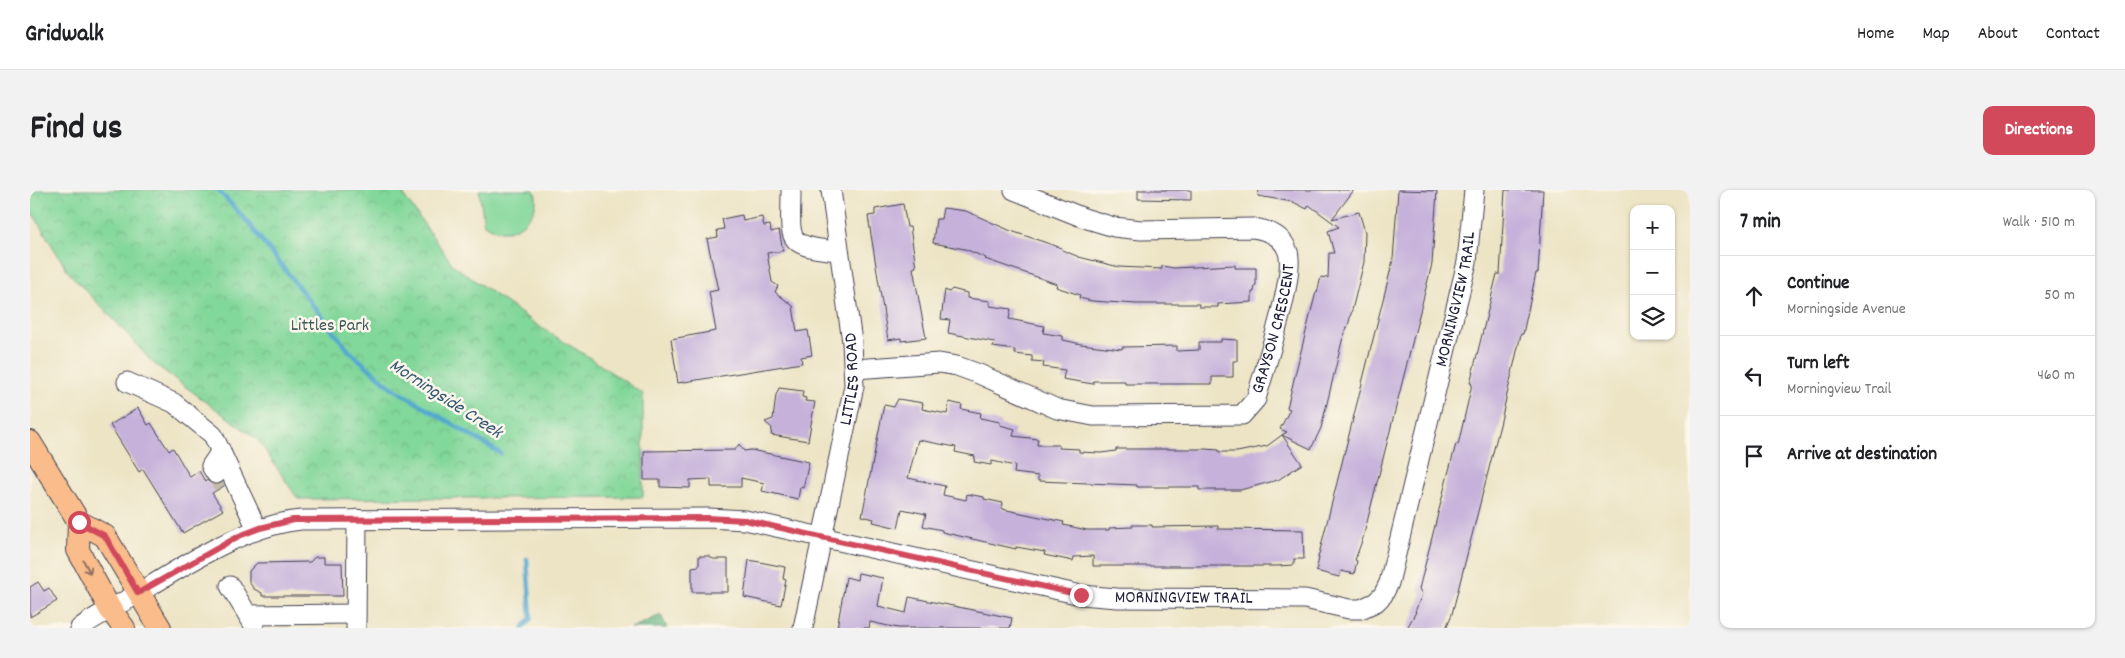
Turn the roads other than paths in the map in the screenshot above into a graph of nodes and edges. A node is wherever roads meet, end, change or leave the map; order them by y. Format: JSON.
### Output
{"nodes":[{"id":1,"x":791,"y":190,"type":"edge"},
{"id":2,"x":831,"y":190,"type":"edge"},
{"id":3,"x":1014,"y":190,"type":"edge"},
{"id":4,"x":1474,"y":190,"type":"edge"},
{"id":5,"x":838,"y":250,"type":"junction"},
{"id":6,"x":855,"y":369,"type":"junction"},
{"id":7,"x":127,"y":382,"type":"dead end"},
{"id":8,"x":30,"y":442,"type":"edge"},
{"id":9,"x":221,"y":451,"type":"junction"},
{"id":10,"x":226,"y":483,"type":"junction"},
{"id":11,"x":357,"y":519,"type":"junction"},
{"id":12,"x":79,"y":522,"type":"junction"},
{"id":13,"x":256,"y":529,"type":"junction"},
{"id":14,"x":823,"y":537,"type":"junction"},
{"id":15,"x":230,"y":586,"type":"dead end"},
{"id":16,"x":138,"y":593,"type":"junction"},
{"id":17,"x":110,"y":609,"type":"junction"},
{"id":18,"x":356,"y":621,"type":"edge"},
{"id":19,"x":252,"y":622,"type":"edge"},
{"id":20,"x":80,"y":628,"type":"edge"},
{"id":21,"x":124,"y":628,"type":"edge"},
{"id":22,"x":160,"y":628,"type":"edge"},
{"id":23,"x":803,"y":628,"type":"edge"}],
"edges":[{"from":1,"to":5,"type":"street"},
{"from":2,"to":5,"type":"street","name":"LITTLES ROAD"},
{"from":3,"to":6,"type":"street","name":"GRAYSON CRESCENT"},
{"from":4,"to":14,"type":"street","name":"MORNINGVIEW TRAIL"},
{"from":5,"to":6,"type":"street","name":"LITTLES ROAD"},
{"from":6,"to":14,"type":"street","name":"LITTLES ROAD"},
{"from":7,"to":9,"type":"street"},
{"from":8,"to":12,"type":"main road"},
{"from":9,"to":10,"type":"street"},
{"from":9,"to":10,"type":"street"},
{"from":10,"to":13,"type":"street"},
{"from":11,"to":13,"type":"street","name":"MORNINGVIEW TRAIL"},
{"from":11,"to":14,"type":"street","name":"MORNINGVIEW TRAIL"},
{"from":11,"to":18,"type":"street"},
{"from":12,"to":16,"type":"main road"},
{"from":12,"to":17,"type":"main road","one_way":true},
{"from":13,"to":16,"type":"street","name":"MORNINGVIEW TRAIL"},
{"from":14,"to":23,"type":"street","name":"LITTLES ROAD"},
{"from":15,"to":19,"type":"street"},
{"from":16,"to":17,"type":"street","name":"MORNINGVIEW TRAIL"},
{"from":16,"to":22,"type":"main road"},
{"from":17,"to":20,"type":"street","name":"MORNINGVIEW TRAIL"},
{"from":17,"to":21,"type":"main road"},
{"from":18,"to":19,"type":"street"}]}
